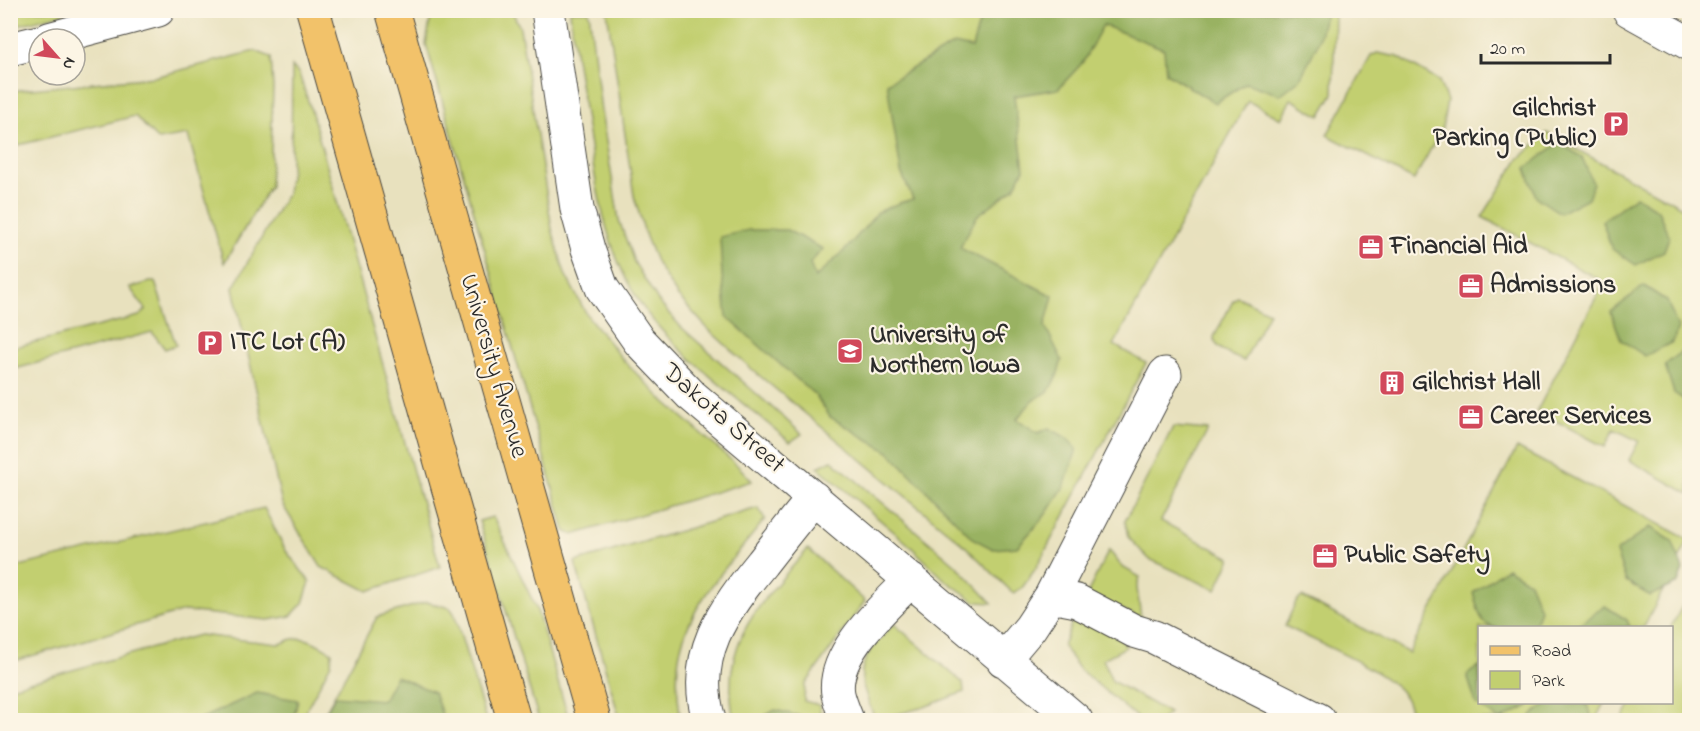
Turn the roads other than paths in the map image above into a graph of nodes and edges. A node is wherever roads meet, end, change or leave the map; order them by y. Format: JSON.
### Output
{"nodes":[{"id":1,"x":158,"y":10,"type":"edge"},
{"id":2,"x":313,"y":10,"type":"edge"},
{"id":3,"x":392,"y":10,"type":"edge"},
{"id":4,"x":548,"y":10,"type":"edge"},
{"id":5,"x":1629,"y":10,"type":"edge"},
{"id":6,"x":87,"y":29,"type":"edge"},
{"id":7,"x":1689,"y":44,"type":"edge"},
{"id":8,"x":27,"y":45,"type":"edge"},
{"id":9,"x":10,"y":49,"type":"edge"},
{"id":10,"x":1165,"y":374,"type":"dead end"},
{"id":11,"x":814,"y":498,"type":"junction"},
{"id":12,"x":911,"y":580,"type":"junction"},
{"id":13,"x":1050,"y":596,"type":"junction"},
{"id":14,"x":1002,"y":660,"type":"junction"},
{"id":15,"x":514,"y":720,"type":"edge"},
{"id":16,"x":594,"y":720,"type":"edge"},
{"id":17,"x":709,"y":720,"type":"edge"},
{"id":18,"x":847,"y":720,"type":"edge"},
{"id":19,"x":1076,"y":720,"type":"edge"},
{"id":20,"x":1319,"y":720,"type":"edge"}],
"edges":[{"from":1,"to":6,"type":"street"},
{"from":2,"to":15,"type":"main road"},
{"from":3,"to":16,"type":"main road","name":"University Avenue"},
{"from":4,"to":11,"type":"street","name":"Dakota Street"},
{"from":5,"to":7,"type":"street"},
{"from":8,"to":9,"type":"street"},
{"from":10,"to":13,"type":"street"},
{"from":11,"to":12,"type":"street","name":"Dakota Street"},
{"from":11,"to":17,"type":"street"},
{"from":12,"to":14,"type":"street","name":"Dakota Street"},
{"from":12,"to":18,"type":"street"},
{"from":13,"to":14,"type":"street"},
{"from":13,"to":20,"type":"street"},
{"from":14,"to":19,"type":"street","name":"Dakota Street"}]}
